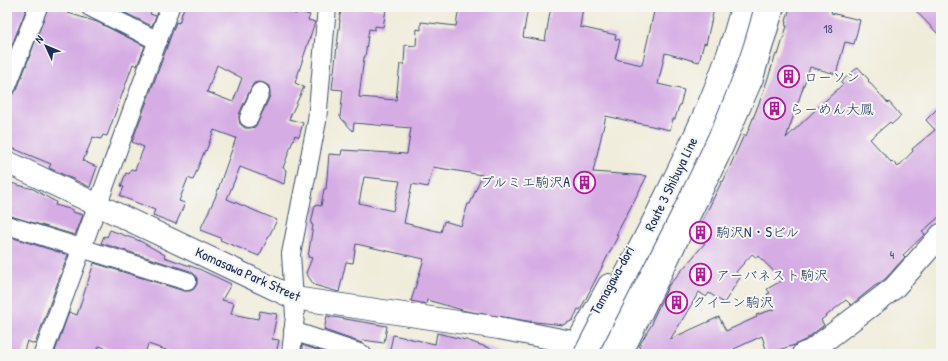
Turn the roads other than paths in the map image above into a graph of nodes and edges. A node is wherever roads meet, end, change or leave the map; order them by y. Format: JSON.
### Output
{"nodes":[{"id":1,"x":38,"y":7,"type":"edge"},
{"id":2,"x":90,"y":7,"type":"edge"},
{"id":3,"x":170,"y":7,"type":"edge"},
{"id":4,"x":327,"y":7,"type":"edge"},
{"id":5,"x":734,"y":7,"type":"edge"},
{"id":6,"x":742,"y":7,"type":"edge"},
{"id":7,"x":762,"y":7,"type":"edge"},
{"id":8,"x":773,"y":7,"type":"edge"},
{"id":9,"x":158,"y":41,"type":"junction"},
{"id":10,"x":7,"y":86,"type":"edge"},
{"id":11,"x":260,"y":92,"type":"dead end"},
{"id":12,"x":249,"y":118,"type":"dead end"},
{"id":13,"x":7,"y":162,"type":"edge"},
{"id":14,"x":98,"y":206,"type":"junction"},
{"id":15,"x":7,"y":225,"type":"edge"},
{"id":16,"x":941,"y":235,"type":"edge"},
{"id":17,"x":83,"y":249,"type":"junction"},
{"id":18,"x":187,"y":282,"type":"dead end"},
{"id":19,"x":294,"y":298,"type":"junction"},
{"id":20,"x":293,"y":331,"type":"junction"},
{"id":21,"x":578,"y":350,"type":"edge"},
{"id":22,"x":43,"y":354,"type":"edge"},
{"id":23,"x":291,"y":354,"type":"edge"},
{"id":24,"x":362,"y":354,"type":"edge"},
{"id":25,"x":595,"y":354,"type":"edge"},
{"id":26,"x":606,"y":354,"type":"edge"},
{"id":27,"x":621,"y":354,"type":"edge"},
{"id":28,"x":803,"y":354,"type":"edge"}],
"edges":[{"from":1,"to":10,"type":"street"},
{"from":2,"to":9,"type":"street"},
{"from":3,"to":9,"type":"street"},
{"from":4,"to":19,"type":"street"},
{"from":5,"to":21,"type":"main road","name":"Tamagawa-dori"},
{"from":6,"to":21,"type":"main road","name":"Route 3 Shibuya Line","bridge":true},
{"from":7,"to":26,"type":"main road","name":"Route 3 Shibuya Line"},
{"from":8,"to":27,"type":"main road"},
{"from":9,"to":14,"type":"street"},
{"from":11,"to":12,"type":"street"},
{"from":13,"to":14,"type":"main road","name":"Komasawa Park Street"},
{"from":14,"to":17,"type":"street"},
{"from":14,"to":19,"type":"main road","name":"Komasawa Park Street"},
{"from":15,"to":17,"type":"street"},
{"from":16,"to":28,"type":"main road"},
{"from":17,"to":18,"type":"street"},
{"from":17,"to":22,"type":"street"},
{"from":19,"to":20,"type":"street"},
{"from":19,"to":21,"type":"main road","name":"Komasawa Park Street"},
{"from":20,"to":23,"type":"street"},
{"from":20,"to":24,"type":"street"},
{"from":21,"to":25,"type":"main road"}]}
